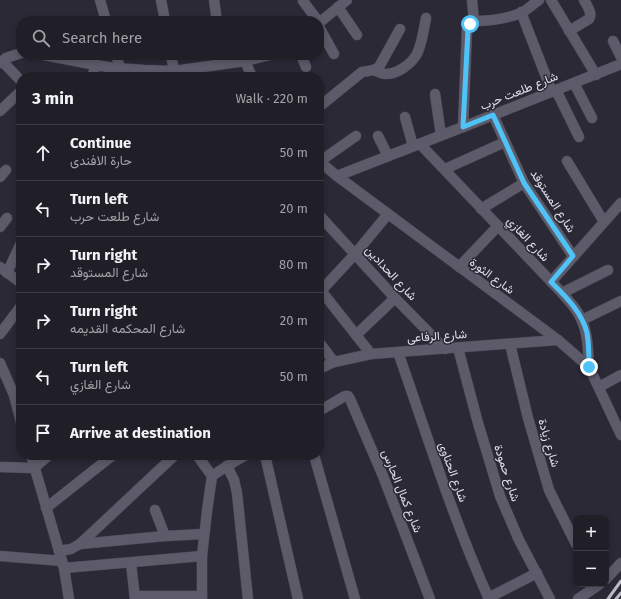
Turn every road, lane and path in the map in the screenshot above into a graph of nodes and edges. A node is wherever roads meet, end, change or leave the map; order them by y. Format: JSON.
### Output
{"nodes":[{"id":1,"x":100,"y":0,"type":"edge"},
{"id":2,"x":161,"y":0,"type":"edge"},
{"id":3,"x":214,"y":0,"type":"edge"},
{"id":4,"x":472,"y":0,"type":"edge"},
{"id":5,"x":539,"y":0,"type":"edge"},
{"id":6,"x":551,"y":0,"type":"edge"},
{"id":7,"x":584,"y":0,"type":"edge"},
{"id":8,"x":303,"y":1,"type":"dead end"},
{"id":9,"x":344,"y":2,"type":"edge"},
{"id":10,"x":521,"y":12,"type":"junction"},
{"id":11,"x":105,"y":16,"type":"edge"},
{"id":12,"x":164,"y":16,"type":"edge"},
{"id":13,"x":216,"y":16,"type":"edge"},
{"id":14,"x":314,"y":16,"type":"edge"},
{"id":15,"x":324,"y":18,"type":"edge"},
{"id":16,"x":426,"y":18,"type":"dead end"},
{"id":17,"x":474,"y":21,"type":"junction"},
{"id":18,"x":400,"y":29,"type":"dead end"},
{"id":19,"x":569,"y":31,"type":"junction"},
{"id":20,"x":357,"y":35,"type":"dead end"},
{"id":21,"x":324,"y":36,"type":"edge"},
{"id":22,"x":613,"y":41,"type":"dead end"},
{"id":23,"x":334,"y":54,"type":"dead end"},
{"id":24,"x":16,"y":55,"type":"edge"},
{"id":25,"x":68,"y":60,"type":"edge"},
{"id":26,"x":116,"y":60,"type":"edge"},
{"id":27,"x":172,"y":60,"type":"edge"},
{"id":28,"x":221,"y":60,"type":"edge"},
{"id":29,"x":249,"y":60,"type":"edge"},
{"id":30,"x":303,"y":60,"type":"edge"},
{"id":31,"x":245,"y":61,"type":"junction"},
{"id":32,"x":1,"y":62,"type":"edge"},
{"id":33,"x":620,"y":64,"type":"edge"},
{"id":34,"x":96,"y":66,"type":"junction"},
{"id":35,"x":306,"y":67,"type":"dead end"},
{"id":36,"x":374,"y":70,"type":"junction"},
{"id":37,"x":117,"y":71,"type":"edge"},
{"id":38,"x":174,"y":71,"type":"junction"},
{"id":39,"x":94,"y":72,"type":"edge"},
{"id":40,"x":164,"y":72,"type":"edge"},
{"id":41,"x":250,"y":72,"type":"edge"},
{"id":42,"x":596,"y":75,"type":"junction"},
{"id":43,"x":16,"y":76,"type":"edge"},
{"id":44,"x":574,"y":83,"type":"junction"},
{"id":45,"x":554,"y":91,"type":"junction"},
{"id":46,"x":435,"y":94,"type":"dead end"},
{"id":47,"x":16,"y":96,"type":"edge"},
{"id":48,"x":324,"y":103,"type":"edge"},
{"id":49,"x":0,"y":111,"type":"edge"},
{"id":50,"x":493,"y":115,"type":"junction"},
{"id":51,"x":406,"y":117,"type":"dead end"},
{"id":52,"x":592,"y":118,"type":"dead end"},
{"id":53,"x":463,"y":127,"type":"junction"},
{"id":54,"x":356,"y":136,"type":"dead end"},
{"id":55,"x":378,"y":136,"type":"dead end"},
{"id":56,"x":441,"y":136,"type":"junction"},
{"id":57,"x":579,"y":137,"type":"dead end"},
{"id":58,"x":505,"y":142,"type":"junction"},
{"id":59,"x":416,"y":145,"type":"junction"},
{"id":60,"x":388,"y":156,"type":"junction"},
{"id":61,"x":324,"y":158,"type":"edge"},
{"id":62,"x":567,"y":161,"type":"dead end"},
{"id":63,"x":324,"y":166,"type":"edge"},
{"id":64,"x":444,"y":169,"type":"junction"},
{"id":65,"x":337,"y":176,"type":"junction"},
{"id":66,"x":524,"y":183,"type":"junction"},
{"id":67,"x":621,"y":203,"type":"edge"},
{"id":68,"x":481,"y":209,"type":"junction"},
{"id":69,"x":388,"y":214,"type":"junction"},
{"id":70,"x":7,"y":218,"type":"dead end"},
{"id":71,"x":324,"y":221,"type":"edge"},
{"id":72,"x":604,"y":222,"type":"junction"},
{"id":73,"x":328,"y":225,"type":"junction"},
{"id":74,"x":0,"y":226,"type":"edge"},
{"id":75,"x":498,"y":226,"type":"junction"},
{"id":76,"x":324,"y":228,"type":"edge"},
{"id":77,"x":16,"y":251,"type":"edge"},
{"id":78,"x":355,"y":254,"type":"junction"},
{"id":79,"x":573,"y":256,"type":"junction"},
{"id":80,"x":459,"y":267,"type":"junction"},
{"id":81,"x":4,"y":270,"type":"edge"},
{"id":82,"x":608,"y":270,"type":"dead end"},
{"id":83,"x":16,"y":279,"type":"edge"},
{"id":84,"x":551,"y":282,"type":"junction"},
{"id":85,"x":324,"y":287,"type":"edge"},
{"id":86,"x":562,"y":293,"type":"junction"},
{"id":87,"x":324,"y":296,"type":"edge"},
{"id":88,"x":395,"y":298,"type":"junction"},
{"id":89,"x":621,"y":301,"type":"edge"},
{"id":90,"x":16,"y":313,"type":"edge"},
{"id":91,"x":582,"y":320,"type":"junction"},
{"id":92,"x":0,"y":334,"type":"edge"},
{"id":93,"x":356,"y":335,"type":"junction"},
{"id":94,"x":558,"y":340,"type":"junction"},
{"id":95,"x":510,"y":344,"type":"junction"},
{"id":96,"x":445,"y":348,"type":"junction"},
{"id":97,"x":458,"y":348,"type":"junction"},
{"id":98,"x":324,"y":349,"type":"edge"},
{"id":99,"x":398,"y":352,"type":"junction"},
{"id":100,"x":371,"y":354,"type":"junction"},
{"id":101,"x":334,"y":362,"type":"junction"},
{"id":102,"x":0,"y":363,"type":"edge"},
{"id":103,"x":324,"y":367,"type":"edge"},
{"id":104,"x":589,"y":367,"type":"junction"},
{"id":105,"x":621,"y":375,"type":"edge"},
{"id":106,"x":599,"y":387,"type":"junction"},
{"id":107,"x":16,"y":391,"type":"edge"},
{"id":108,"x":324,"y":408,"type":"edge"},
{"id":109,"x":620,"y":432,"type":"edge"},
{"id":110,"x":32,"y":460,"type":"edge"},
{"id":111,"x":43,"y":460,"type":"edge"},
{"id":112,"x":107,"y":460,"type":"edge"},
{"id":113,"x":170,"y":460,"type":"edge"},
{"id":114,"x":201,"y":460,"type":"edge"},
{"id":115,"x":237,"y":460,"type":"edge"},
{"id":116,"x":266,"y":460,"type":"edge"},
{"id":117,"x":315,"y":460,"type":"edge"},
{"id":118,"x":227,"y":466,"type":"junction"},
{"id":119,"x":0,"y":467,"type":"edge"},
{"id":120,"x":34,"y":468,"type":"junction"},
{"id":121,"x":212,"y":476,"type":"junction"},
{"id":122,"x":46,"y":508,"type":"junction"},
{"id":123,"x":155,"y":510,"type":"dead end"},
{"id":124,"x":204,"y":534,"type":"junction"},
{"id":125,"x":165,"y":536,"type":"junction"},
{"id":126,"x":573,"y":538,"type":"edge"},
{"id":127,"x":80,"y":544,"type":"junction"},
{"id":128,"x":59,"y":551,"type":"junction"},
{"id":129,"x":0,"y":556,"type":"edge"},
{"id":130,"x":202,"y":556,"type":"junction"},
{"id":131,"x":131,"y":563,"type":"junction"},
{"id":132,"x":621,"y":563,"type":"edge"},
{"id":133,"x":62,"y":565,"type":"junction"},
{"id":134,"x":537,"y":573,"type":"junction"},
{"id":135,"x":609,"y":575,"type":"edge"},
{"id":136,"x":596,"y":587,"type":"edge"},
{"id":137,"x":202,"y":597,"type":"edge"},
{"id":138,"x":135,"y":598,"type":"edge"},
{"id":139,"x":489,"y":598,"type":"edge"},
{"id":140,"x":69,"y":599,"type":"edge"},
{"id":141,"x":248,"y":599,"type":"edge"},
{"id":142,"x":298,"y":599,"type":"edge"},
{"id":143,"x":355,"y":599,"type":"edge"},
{"id":144,"x":430,"y":599,"type":"edge"},
{"id":145,"x":550,"y":599,"type":"edge"},
{"id":146,"x":578,"y":599,"type":"edge"}],
"edges":[{"from":1,"to":11,"type":"street"},
{"from":2,"to":12,"type":"street"},
{"from":3,"to":13,"type":"street"},
{"from":4,"to":17,"type":"street"},
{"from":5,"to":10,"type":"street"},
{"from":6,"to":19,"type":"street"},
{"from":7,"to":19,"type":"street"},
{"from":8,"to":14,"type":"street"},
{"from":9,"to":15,"type":"street"},
{"from":9,"to":20,"type":"street"},
{"from":10,"to":17,"type":"street"},
{"from":10,"to":45,"type":"street"},
{"from":16,"to":36,"type":"street"},
{"from":17,"to":53,"type":"street"},
{"from":18,"to":36,"type":"street"},
{"from":19,"to":42,"type":"street"},
{"from":21,"to":23,"type":"street"},
{"from":22,"to":33,"type":"street"},
{"from":24,"to":32,"type":"street"},
{"from":25,"to":34,"type":"street"},
{"from":26,"to":37,"type":"street"},
{"from":27,"to":38,"type":"street"},
{"from":28,"to":31,"type":"street"},
{"from":28,"to":38,"type":"street"},
{"from":29,"to":31,"type":"street"},
{"from":30,"to":35,"type":"street"},
{"from":31,"to":41,"type":"street"},
{"from":32,"to":43,"type":"street"},
{"from":33,"to":42,"type":"street","name":"شارع طلعت حرب"},
{"from":34,"to":37,"type":"street"},
{"from":34,"to":39,"type":"street"},
{"from":36,"to":48,"type":"street"},
{"from":38,"to":40,"type":"street"},
{"from":42,"to":44,"type":"street","name":"شارع طلعت حرب"},
{"from":44,"to":45,"type":"street","name":"شارع طلعت حرب"},
{"from":44,"to":52,"type":"street"},
{"from":45,"to":50,"type":"street","name":"شارع طلعت حرب"},
{"from":45,"to":57,"type":"street"},
{"from":46,"to":56,"type":"street"},
{"from":47,"to":49,"type":"street"},
{"from":50,"to":53,"type":"street","name":"شارع طلعت حرب"},
{"from":50,"to":58,"type":"street","name":"شارع المستوقد"},
{"from":51,"to":59,"type":"street"},
{"from":53,"to":56,"type":"street","name":"شارع طلعت حرب"},
{"from":54,"to":61,"type":"street"},
{"from":55,"to":60,"type":"street"},
{"from":56,"to":59,"type":"street","name":"شارع طلعت حرب"},
{"from":58,"to":64,"type":"street"},
{"from":58,"to":66,"type":"street","name":"شارع المستوقد"},
{"from":59,"to":60,"type":"street","name":"شارع طلعت حرب"},
{"from":59,"to":64,"type":"street","name":"شارع الغازي"},
{"from":60,"to":65,"type":"street","name":"شارع طلعت حرب"},
{"from":62,"to":72,"type":"street"},
{"from":63,"to":65,"type":"street","name":"شارع الثورة"},
{"from":64,"to":68,"type":"street","name":"شارع الغازي"},
{"from":65,"to":69,"type":"street","name":"شارع الثورة"},
{"from":66,"to":68,"type":"street"},
{"from":66,"to":79,"type":"street","name":"شارع المستوقد"},
{"from":67,"to":72,"type":"street"},
{"from":68,"to":75,"type":"street","name":"شارع الغازي"},
{"from":69,"to":78,"type":"street"},
{"from":69,"to":80,"type":"street","name":"شارع الثورة"},
{"from":70,"to":74,"type":"street"},
{"from":71,"to":73,"type":"street","name":"شارع الحدادين"},
{"from":72,"to":79,"type":"street"},
{"from":73,"to":76,"type":"street"},
{"from":73,"to":78,"type":"street","name":"شارع الحدادين"},
{"from":75,"to":80,"type":"street"},
{"from":75,"to":84,"type":"street","name":"شارع الغازي"},
{"from":77,"to":81,"type":"street"},
{"from":78,"to":85,"type":"street"},
{"from":78,"to":88,"type":"street","name":"شارع الحدادين"},
{"from":79,"to":84,"type":"street"},
{"from":80,"to":94,"type":"street","name":"شارع الثورة"},
{"from":81,"to":83,"type":"street"},
{"from":82,"to":86,"type":"street"},
{"from":84,"to":86,"type":"street","name":"شارع الغازي"},
{"from":86,"to":91,"type":"street","name":"شارع الغازي"},
{"from":87,"to":93,"type":"street"},
{"from":88,"to":93,"type":"street"},
{"from":88,"to":96,"type":"street","name":"شارع الحدادين"},
{"from":89,"to":91,"type":"street"},
{"from":90,"to":92,"type":"street"},
{"from":91,"to":104,"type":"street","name":"شارع الغازي"},
{"from":93,"to":100,"type":"street"},
{"from":94,"to":95,"type":"street","name":"شارع الرفاعى"},
{"from":94,"to":104,"type":"street","name":"شارع الثورة"},
{"from":95,"to":97,"type":"street","name":"شارع الرفاعى"},
{"from":95,"to":126,"type":"street","name":"شارع زيادة"},
{"from":96,"to":97,"type":"street","name":"شارع الرفاعى"},
{"from":96,"to":99,"type":"street","name":"شارع الرفاعى"},
{"from":97,"to":134,"type":"street","name":"شارع حمودة"},
{"from":98,"to":101,"type":"street"},
{"from":99,"to":100,"type":"street","name":"شارع الرفاعى"},
{"from":99,"to":139,"type":"street","name":"شارع الحناوى"},
{"from":100,"to":101,"type":"street","name":"شارع الرفاعى"},
{"from":101,"to":103,"type":"street","name":"شارع الرفاعى"},
{"from":102,"to":107,"type":"street"},
{"from":104,"to":106,"type":"street","name":"شارع الثورة"},
{"from":105,"to":106,"type":"street"},
{"from":106,"to":109,"type":"street","name":"شارع الثورة"},
{"from":108,"to":144,"type":"street","name":"شارع كمال الحارس"},
{"from":110,"to":120,"type":"street"},
{"from":111,"to":120,"type":"street"},
{"from":112,"to":122,"type":"street"},
{"from":113,"to":127,"type":"street"},
{"from":114,"to":121,"type":"street"},
{"from":115,"to":118,"type":"street"},
{"from":116,"to":142,"type":"street"},
{"from":117,"to":143,"type":"street"},
{"from":118,"to":121,"type":"street"},
{"from":118,"to":141,"type":"street"},
{"from":119,"to":120,"type":"street"},
{"from":120,"to":122,"type":"street"},
{"from":121,"to":124,"type":"street"},
{"from":122,"to":128,"type":"street"},
{"from":123,"to":125,"type":"street"},
{"from":124,"to":125,"type":"street"},
{"from":124,"to":130,"type":"street"},
{"from":125,"to":127,"type":"street"},
{"from":127,"to":128,"type":"street"},
{"from":128,"to":133,"type":"street"},
{"from":129,"to":133,"type":"street"},
{"from":130,"to":131,"type":"street"},
{"from":130,"to":137,"type":"street"},
{"from":131,"to":133,"type":"street"},
{"from":131,"to":138,"type":"street"},
{"from":132,"to":135,"type":"street"},
{"from":133,"to":140,"type":"street"},
{"from":134,"to":139,"type":"street"},
{"from":134,"to":145,"type":"street","name":"شارع حمودة"},
{"from":136,"to":146,"type":"street"},
{"from":137,"to":138,"type":"street"}]}
